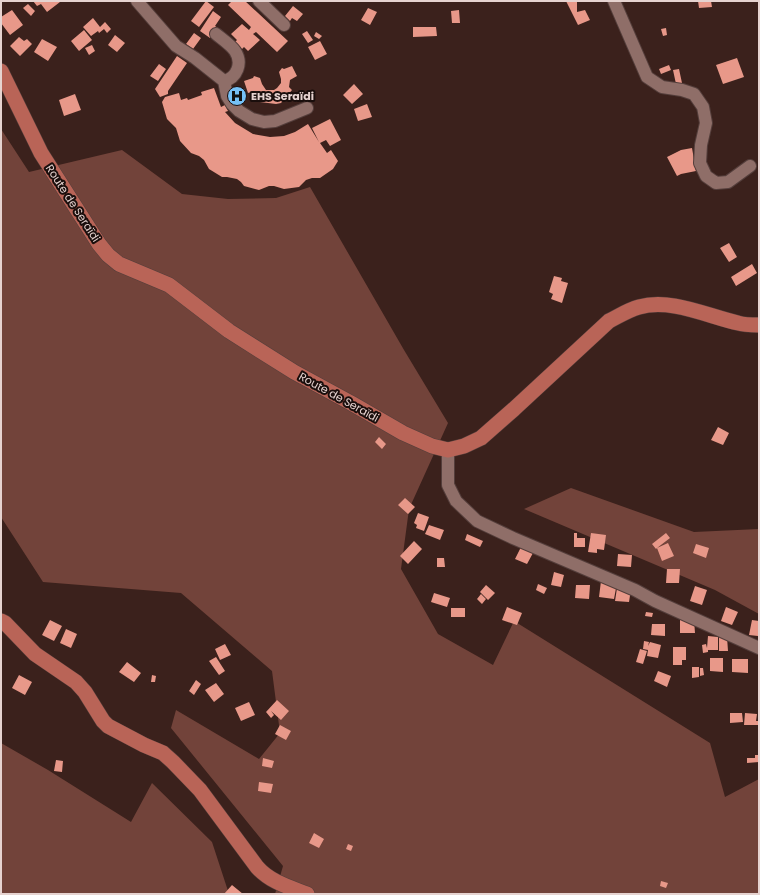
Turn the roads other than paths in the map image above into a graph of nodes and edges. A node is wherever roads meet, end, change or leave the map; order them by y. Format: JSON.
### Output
{"nodes":[{"id":1,"x":137,"y":1,"type":"edge"},
{"id":2,"x":259,"y":1,"type":"edge"},
{"id":3,"x":614,"y":1,"type":"edge"},
{"id":4,"x":284,"y":25,"type":"dead end"},
{"id":5,"x":216,"y":34,"type":"dead end"},
{"id":6,"x":1,"y":71,"type":"edge"},
{"id":7,"x":224,"y":81,"type":"junction"},
{"id":8,"x":307,"y":108,"type":"dead end"},
{"id":9,"x":750,"y":166,"type":"dead end"},
{"id":10,"x":759,"y":325,"type":"edge"},
{"id":11,"x":448,"y":450,"type":"junction"},
{"id":12,"x":1,"y":621,"type":"edge"},
{"id":13,"x":759,"y":648,"type":"edge"},
{"id":14,"x":308,"y":894,"type":"edge"}],
"edges":[{"from":1,"to":7,"type":"street"},
{"from":2,"to":4,"type":"street"},
{"from":3,"to":9,"type":"street"},
{"from":5,"to":7,"type":"street"},
{"from":6,"to":11,"type":"main road","name":"Route de Seraïdi"},
{"from":7,"to":8,"type":"street"},
{"from":10,"to":11,"type":"main road"},
{"from":11,"to":13,"type":"street"},
{"from":12,"to":14,"type":"main road"}]}
